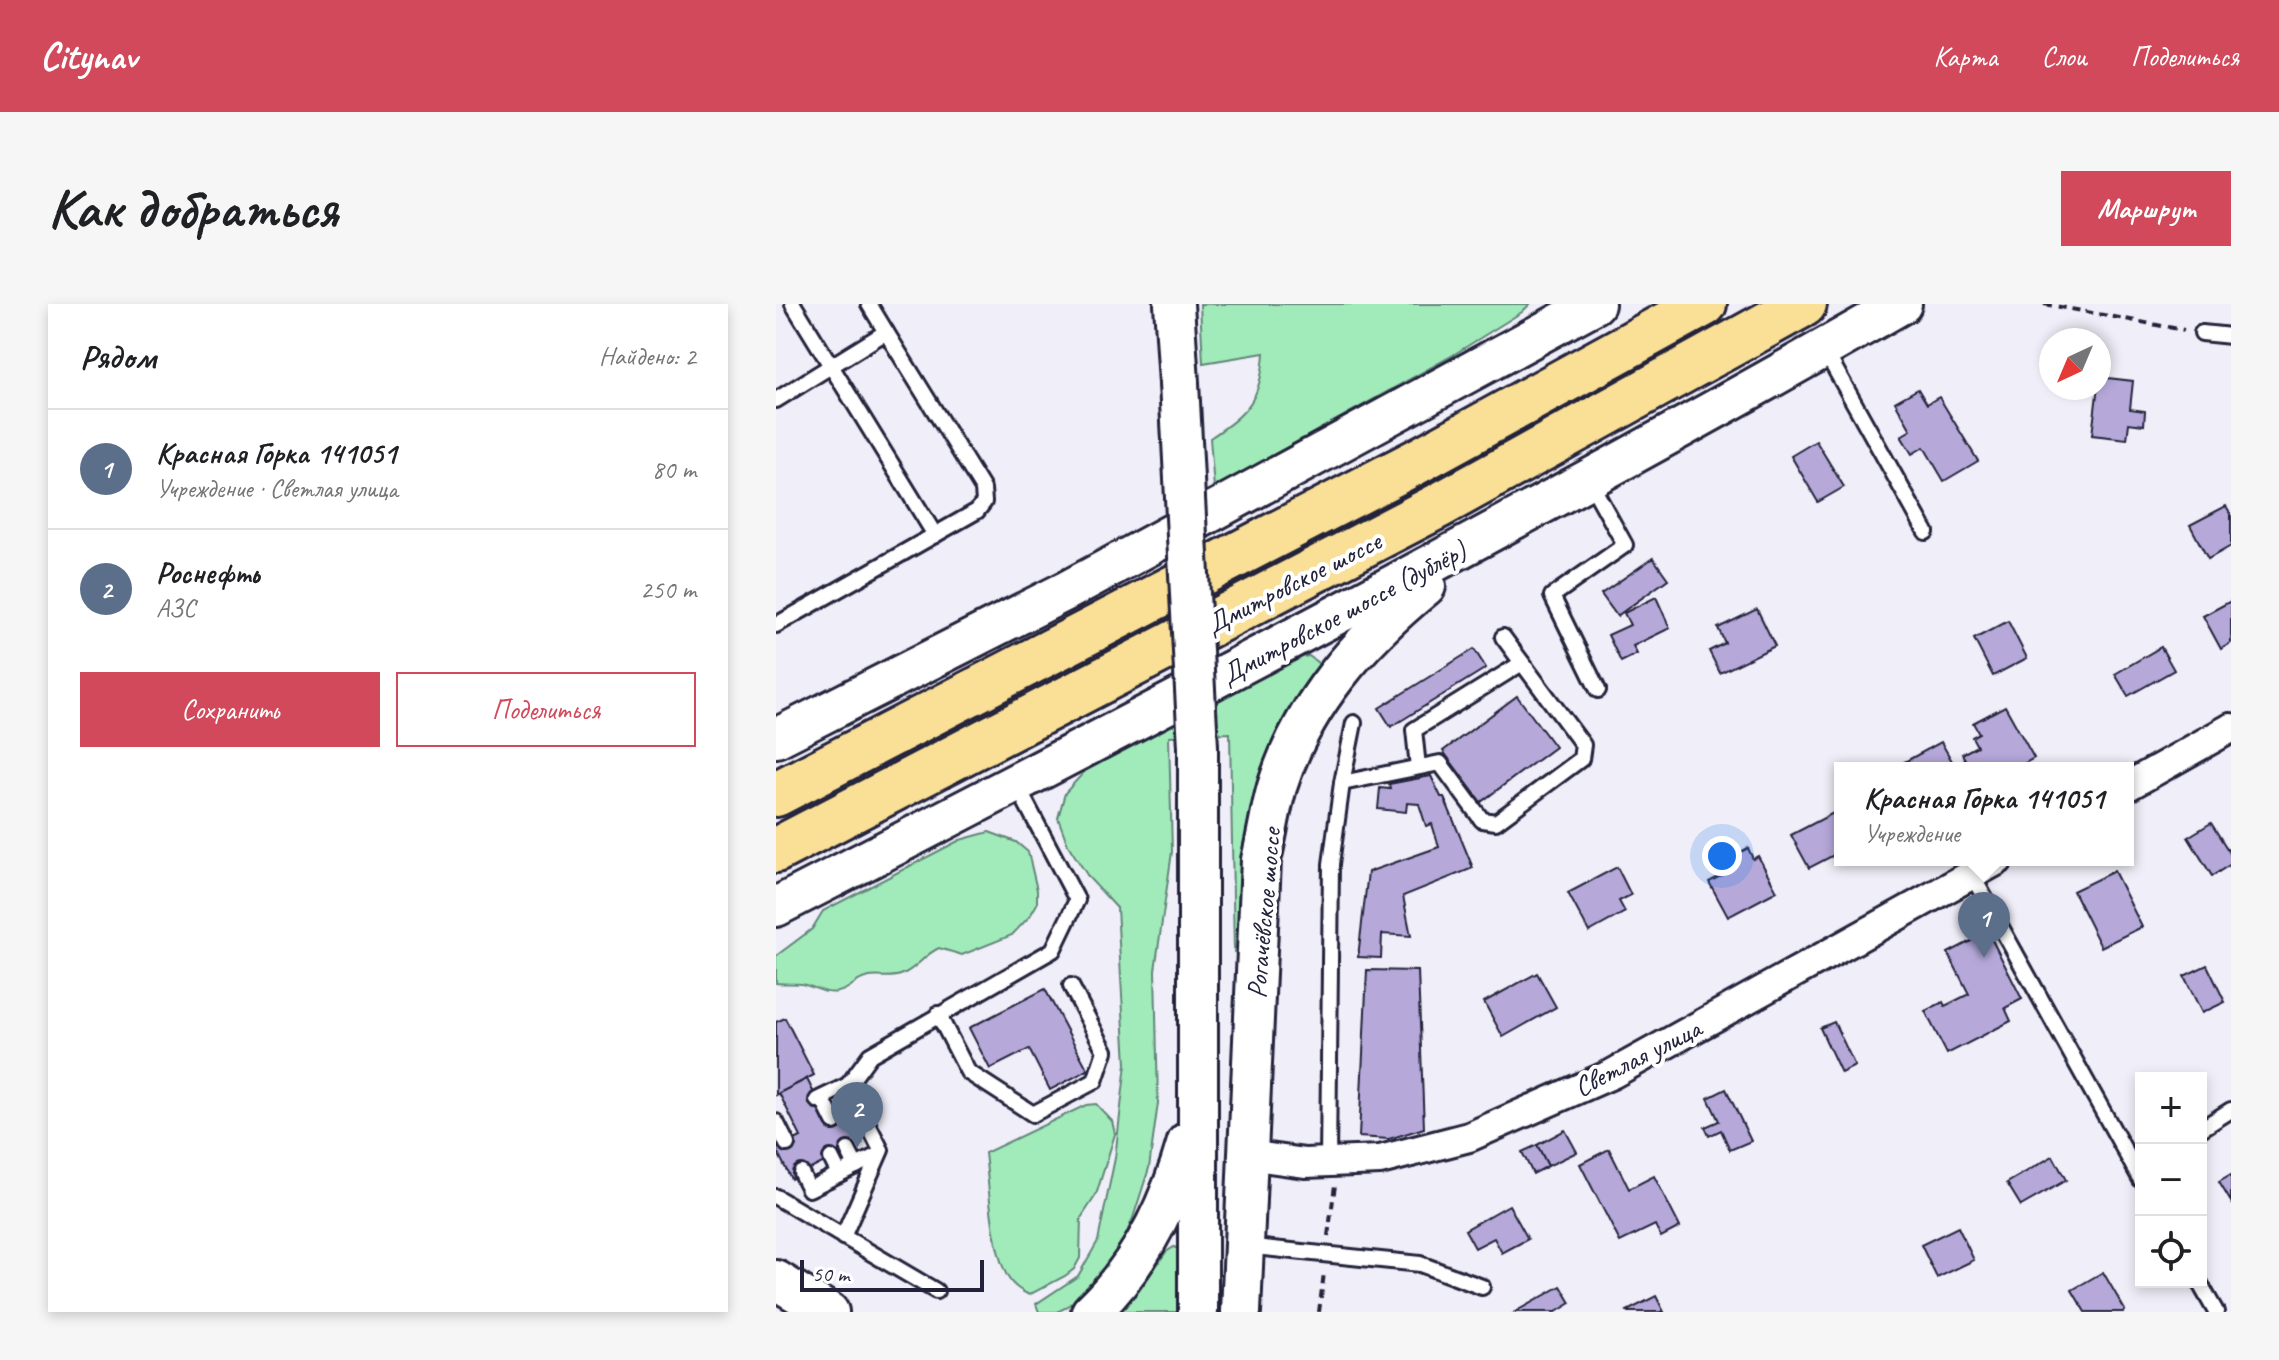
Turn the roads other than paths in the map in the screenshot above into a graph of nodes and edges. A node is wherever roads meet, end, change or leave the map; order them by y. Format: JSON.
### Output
{"nodes":[{"id":1,"x":793,"y":304,"type":"edge"},
{"id":2,"x":869,"y":304,"type":"edge"},
{"id":3,"x":1174,"y":304,"type":"edge"},
{"id":4,"x":1558,"y":304,"type":"edge"},
{"id":5,"x":1595,"y":304,"type":"edge"},
{"id":6,"x":1704,"y":304,"type":"edge"},
{"id":7,"x":1804,"y":304,"type":"edge"},
{"id":8,"x":1902,"y":304,"type":"edge"},
{"id":9,"x":886,"y":332,"type":"junction"},
{"id":10,"x":2202,"y":333,"type":"road end"},
{"id":11,"x":2231,"y":336,"type":"edge"},
{"id":12,"x":1824,"y":349,"type":"junction"},
{"id":13,"x":1503,"y":355,"type":"junction"},
{"id":14,"x":831,"y":366,"type":"junction"},
{"id":15,"x":776,"y":400,"type":"edge"},
{"id":16,"x":1589,"y":480,"type":"junction"},
{"id":17,"x":1520,"y":519,"type":"junction"},
{"id":18,"x":1926,"y":532,"type":"dead end"},
{"id":19,"x":935,"y":535,"type":"junction"},
{"id":20,"x":776,"y":625,"type":"edge"},
{"id":21,"x":1503,"y":637,"type":"dead end"},
{"id":22,"x":1522,"y":663,"type":"junction"},
{"id":23,"x":1598,"y":690,"type":"dead end"},
{"id":24,"x":1354,"y":723,"type":"dead end"},
{"id":25,"x":2231,"y":728,"type":"edge"},
{"id":26,"x":776,"y":738,"type":"edge"},
{"id":27,"x":1418,"y":767,"type":"junction"},
{"id":28,"x":1342,"y":783,"type":"junction"},
{"id":29,"x":2134,"y":783,"type":"edge"},
{"id":30,"x":1016,"y":784,"type":"junction"},
{"id":31,"x":776,"y":794,"type":"edge"},
{"id":32,"x":776,"y":850,"type":"edge"},
{"id":33,"x":1988,"y":866,"type":"edge"},
{"id":34,"x":1972,"y":875,"type":"junction"},
{"id":35,"x":776,"y":907,"type":"edge"},
{"id":36,"x":1071,"y":986,"type":"dead end"},
{"id":37,"x":938,"y":1014,"type":"junction"},
{"id":38,"x":848,"y":1085,"type":"junction"},
{"id":39,"x":1200,"y":1097,"type":"junction"},
{"id":40,"x":2231,"y":1110,"type":"edge"},
{"id":41,"x":781,"y":1119,"type":"edge"},
{"id":42,"x":834,"y":1122,"type":"dead end"},
{"id":43,"x":2207,"y":1125,"type":"edge"},
{"id":44,"x":787,"y":1144,"type":"dead end"},
{"id":45,"x":848,"y":1150,"type":"dead end"},
{"id":46,"x":878,"y":1155,"type":"junction"},
{"id":47,"x":1248,"y":1155,"type":"junction"},
{"id":48,"x":831,"y":1158,"type":"dead end"},
{"id":49,"x":1328,"y":1163,"type":"junction"},
{"id":50,"x":2135,"y":1165,"type":"edge"},
{"id":51,"x":856,"y":1166,"type":"junction"},
{"id":52,"x":801,"y":1173,"type":"dead end"},
{"id":53,"x":839,"y":1174,"type":"junction"},
{"id":54,"x":776,"y":1197,"type":"edge"},
{"id":55,"x":843,"y":1237,"type":"junction"},
{"id":56,"x":1244,"y":1246,"type":"junction"},
{"id":57,"x":776,"y":1280,"type":"edge"},
{"id":58,"x":1482,"y":1287,"type":"dead end"},
{"id":59,"x":2202,"y":1288,"type":"edge"},
{"id":60,"x":936,"y":1291,"type":"dead end"},
{"id":61,"x":776,"y":1307,"type":"edge"},
{"id":62,"x":785,"y":1312,"type":"edge"},
{"id":63,"x":829,"y":1312,"type":"edge"},
{"id":64,"x":1091,"y":1312,"type":"edge"},
{"id":65,"x":1198,"y":1312,"type":"edge"},
{"id":66,"x":1241,"y":1312,"type":"edge"},
{"id":67,"x":2216,"y":1312,"type":"edge"}],
"edges":[{"from":1,"to":14,"type":"lane"},
{"from":2,"to":9,"type":"lane"},
{"from":3,"to":39,"type":"main road","bridge":true},
{"from":4,"to":13,"type":"main road"},
{"from":5,"to":13,"type":"main road"},
{"from":6,"to":31,"type":"highway","name":"Дмитровское шоссе"},
{"from":7,"to":32,"type":"highway","name":"Дмитровское шоссе"},
{"from":8,"to":12,"type":"main road","name":"Дмитровское шоссе (дублёр)"},
{"from":9,"to":14,"type":"lane"},
{"from":9,"to":19,"type":"lane"},
{"from":10,"to":11,"type":"lane"},
{"from":12,"to":16,"type":"main road","name":"Дмитровское шоссе (дублёр)"},
{"from":12,"to":18,"type":"lane"},
{"from":13,"to":26,"type":"main road"},
{"from":14,"to":15,"type":"lane"},
{"from":14,"to":19,"type":"lane"},
{"from":16,"to":17,"type":"main road","name":"Дмитровское шоссе (дублёр)"},
{"from":16,"to":23,"type":"lane"},
{"from":17,"to":30,"type":"main road","name":"Дмитровское шоссе (дублёр)"},
{"from":17,"to":47,"type":"main road","name":"Рогачёвское шоссе"},
{"from":19,"to":20,"type":"lane"},
{"from":21,"to":22,"type":"lane"},
{"from":22,"to":27,"type":"lane"},
{"from":22,"to":27,"type":"lane"},
{"from":24,"to":28,"type":"lane"},
{"from":25,"to":29,"type":"street"},
{"from":27,"to":28,"type":"lane"},
{"from":28,"to":49,"type":"lane"},
{"from":30,"to":35,"type":"main road","name":"Дмитровское шоссе (дублёр)"},
{"from":30,"to":37,"type":"lane"},
{"from":33,"to":34,"type":"street","name":"Светлая улица"},
{"from":34,"to":49,"type":"street","name":"Светлая улица"},
{"from":34,"to":50,"type":"lane"},
{"from":36,"to":37,"type":"lane"},
{"from":37,"to":38,"type":"lane"},
{"from":38,"to":42,"type":"lane"},
{"from":38,"to":46,"type":"lane"},
{"from":39,"to":64,"type":"main road"},
{"from":39,"to":65,"type":"main road"},
{"from":40,"to":43,"type":"lane"},
{"from":41,"to":44,"type":"lane"},
{"from":45,"to":51,"type":"lane"},
{"from":46,"to":51,"type":"lane"},
{"from":46,"to":55,"type":"lane"},
{"from":47,"to":49,"type":"street","name":"Светлая улица"},
{"from":47,"to":56,"type":"main road","name":"Рогачёвское шоссе"},
{"from":48,"to":53,"type":"lane"},
{"from":51,"to":53,"type":"lane"},
{"from":52,"to":53,"type":"lane"},
{"from":54,"to":55,"type":"lane"},
{"from":55,"to":60,"type":"lane"},
{"from":56,"to":58,"type":"lane"},
{"from":56,"to":66,"type":"main road","name":"Рогачёвское шоссе"},
{"from":57,"to":63,"type":"main road"},
{"from":59,"to":67,"type":"lane"},
{"from":61,"to":62,"type":"main road"}]}
